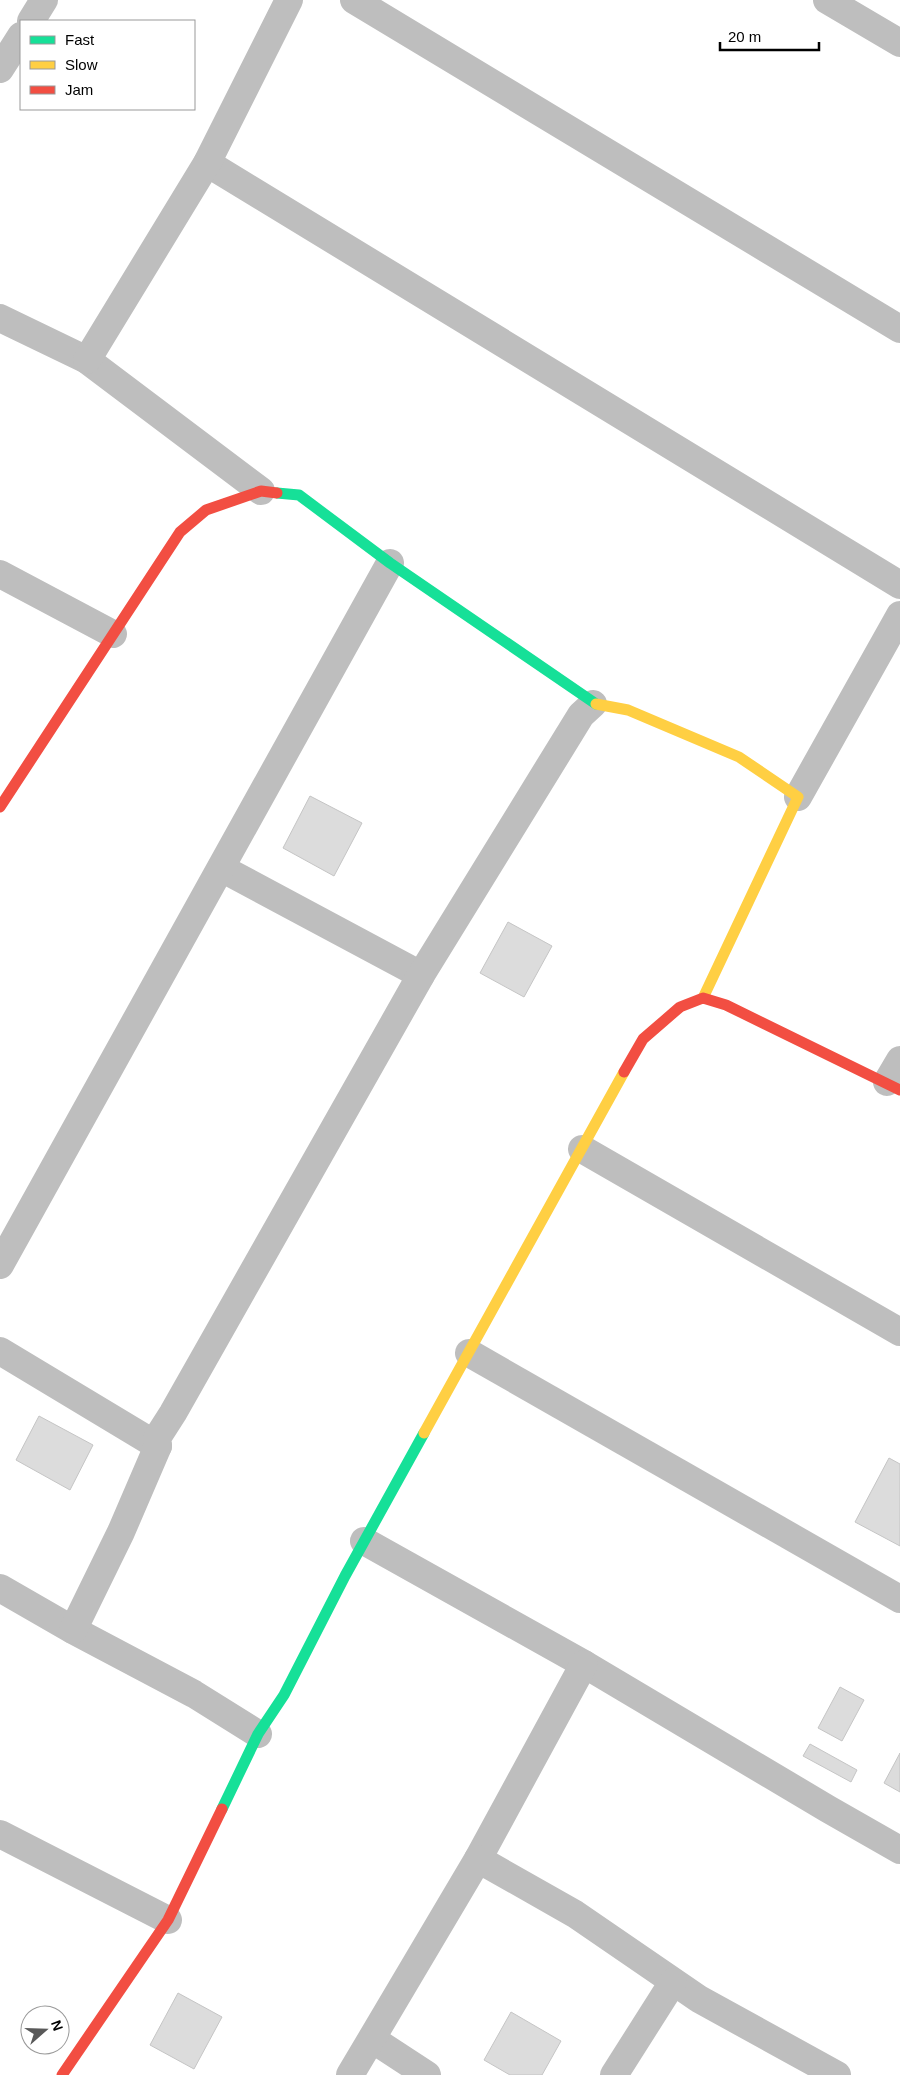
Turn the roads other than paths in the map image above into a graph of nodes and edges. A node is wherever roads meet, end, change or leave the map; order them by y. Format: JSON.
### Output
{"nodes":[{"id":1,"x":44,"y":0,"type":"edge"},
{"id":2,"x":289,"y":0,"type":"edge"},
{"id":3,"x":354,"y":0,"type":"edge"},
{"id":4,"x":826,"y":0,"type":"edge"},
{"id":5,"x":32,"y":20,"type":"edge"},
{"id":6,"x":20,"y":38,"type":"edge"},
{"id":7,"x":900,"y":43,"type":"edge"},
{"id":8,"x":0,"y":69,"type":"edge"},
{"id":9,"x":207,"y":163,"type":"junction"},
{"id":10,"x":0,"y":318,"type":"edge"},
{"id":11,"x":900,"y":329,"type":"edge"},
{"id":12,"x":87,"y":360,"type":"junction"},
{"id":13,"x":261,"y":490,"type":"junction"},
{"id":14,"x":390,"y":563,"type":"junction"},
{"id":15,"x":0,"y":574,"type":"edge"},
{"id":16,"x":900,"y":585,"type":"edge"},
{"id":17,"x":900,"y":615,"type":"edge"},
{"id":18,"x":113,"y":634,"type":"junction"},
{"id":19,"x":593,"y":704,"type":"junction"},
{"id":20,"x":798,"y":797,"type":"junction"},
{"id":21,"x":0,"y":807,"type":"edge"},
{"id":22,"x":220,"y":868,"type":"junction"},
{"id":23,"x":421,"y":975,"type":"junction"},
{"id":24,"x":703,"y":998,"type":"junction"},
{"id":25,"x":896,"y":1078,"type":"edge"},
{"id":26,"x":582,"y":1149,"type":"junction"},
{"id":27,"x":0,"y":1264,"type":"edge"},
{"id":28,"x":900,"y":1332,"type":"edge"},
{"id":29,"x":0,"y":1351,"type":"edge"},
{"id":30,"x":468,"y":1353,"type":"junction"},
{"id":31,"x":158,"y":1446,"type":"junction"},
{"id":32,"x":364,"y":1541,"type":"junction"},
{"id":33,"x":0,"y":1588,"type":"edge"},
{"id":34,"x":900,"y":1599,"type":"edge"},
{"id":35,"x":73,"y":1630,"type":"junction"},
{"id":36,"x":584,"y":1664,"type":"junction"},
{"id":37,"x":258,"y":1734,"type":"junction"},
{"id":38,"x":0,"y":1834,"type":"edge"},
{"id":39,"x":900,"y":1850,"type":"edge"},
{"id":40,"x":478,"y":1859,"type":"junction"},
{"id":41,"x":168,"y":1920,"type":"junction"},
{"id":42,"x":673,"y":1982,"type":"junction"},
{"id":43,"x":372,"y":2039,"type":"junction"},
{"id":44,"x":62,"y":2075,"type":"edge"},
{"id":45,"x":350,"y":2075,"type":"edge"},
{"id":46,"x":428,"y":2075,"type":"edge"},
{"id":47,"x":614,"y":2075,"type":"edge"},
{"id":48,"x":837,"y":2075,"type":"edge"}],
"edges":[{"from":1,"to":5,"type":"street"},
{"from":2,"to":9,"type":"street"},
{"from":3,"to":11,"type":"street"},
{"from":4,"to":7,"type":"street"},
{"from":6,"to":8,"type":"street"},
{"from":9,"to":12,"type":"street"},
{"from":9,"to":16,"type":"street"},
{"from":10,"to":12,"type":"street"},
{"from":12,"to":13,"type":"street"},
{"from":13,"to":14,"type":"street"},
{"from":13,"to":18,"type":"street"},
{"from":14,"to":19,"type":"street"},
{"from":14,"to":22,"type":"street"},
{"from":15,"to":18,"type":"street"},
{"from":17,"to":20,"type":"street"},
{"from":18,"to":21,"type":"street"},
{"from":19,"to":20,"type":"street"},
{"from":19,"to":23,"type":"street"},
{"from":20,"to":24,"type":"street"},
{"from":22,"to":23,"type":"street"},
{"from":22,"to":27,"type":"street"},
{"from":23,"to":31,"type":"street"},
{"from":24,"to":25,"type":"street"},
{"from":24,"to":26,"type":"street"},
{"from":26,"to":28,"type":"street"},
{"from":26,"to":30,"type":"street"},
{"from":29,"to":31,"type":"street"},
{"from":30,"to":32,"type":"street"},
{"from":30,"to":34,"type":"street"},
{"from":31,"to":35,"type":"street"},
{"from":32,"to":36,"type":"street"},
{"from":32,"to":37,"type":"street"},
{"from":33,"to":35,"type":"street"},
{"from":35,"to":37,"type":"street"},
{"from":36,"to":39,"type":"street"},
{"from":36,"to":40,"type":"street"},
{"from":37,"to":41,"type":"street"},
{"from":38,"to":41,"type":"street"},
{"from":40,"to":42,"type":"street"},
{"from":40,"to":43,"type":"street"},
{"from":41,"to":44,"type":"street"},
{"from":42,"to":47,"type":"street"},
{"from":42,"to":48,"type":"street"},
{"from":43,"to":45,"type":"street"},
{"from":43,"to":46,"type":"street"}]}
